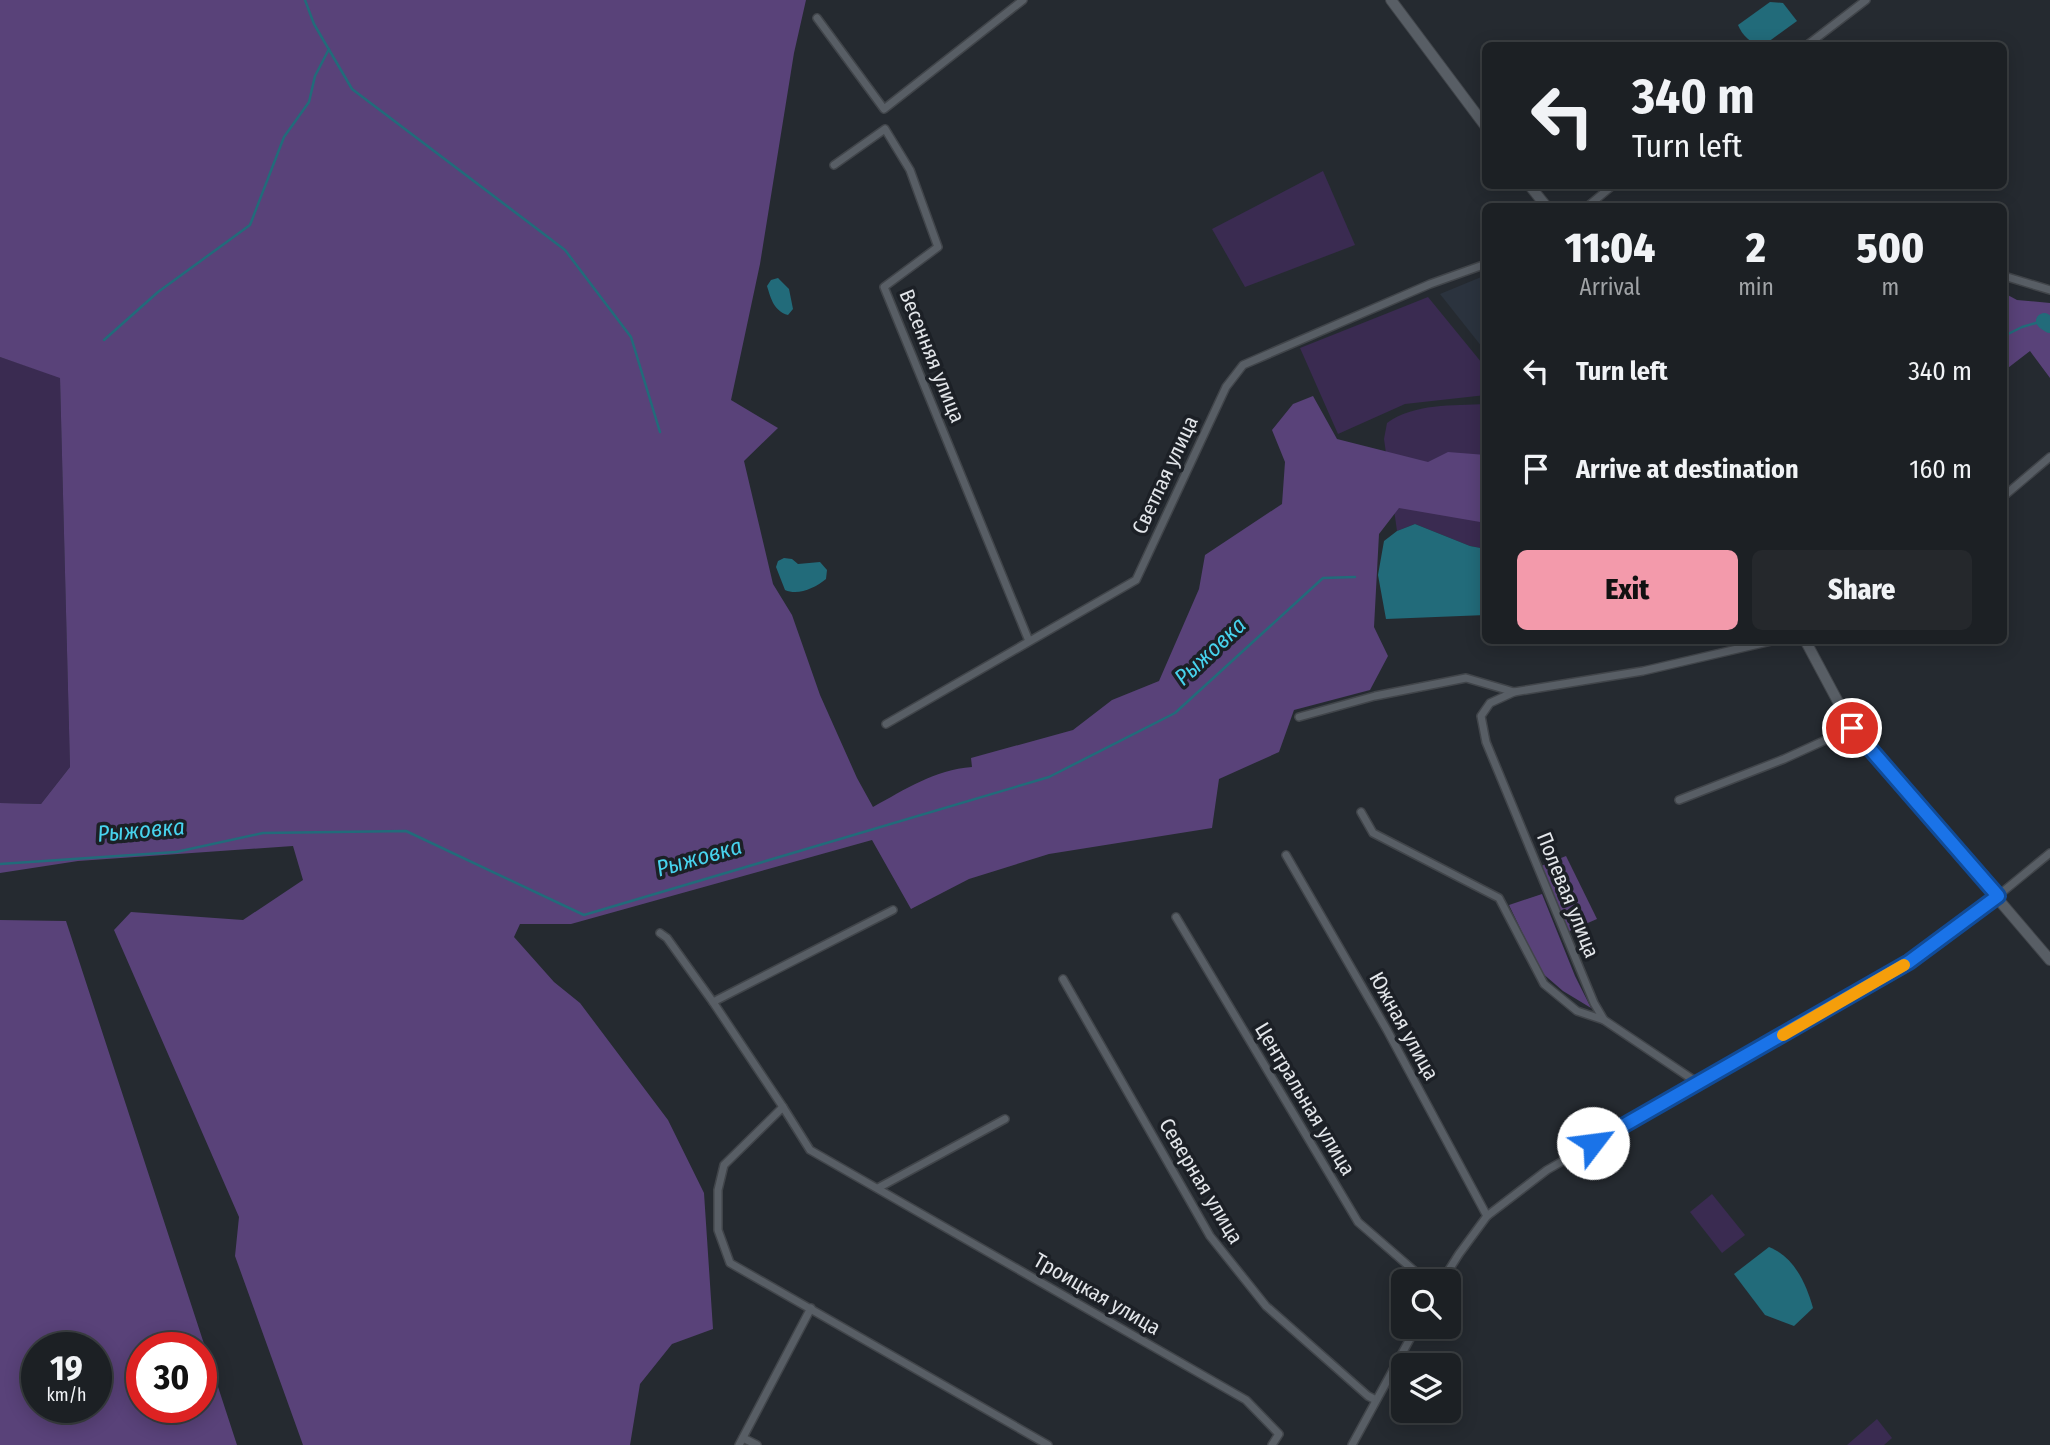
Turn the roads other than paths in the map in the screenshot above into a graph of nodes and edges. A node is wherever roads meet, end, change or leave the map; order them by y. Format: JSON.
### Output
{"nodes":[{"id":1,"x":1023,"y":0,"type":"edge"},
{"id":2,"x":1391,"y":0,"type":"edge"},
{"id":3,"x":1866,"y":0,"type":"edge"},
{"id":4,"x":817,"y":18,"type":"dead end"},
{"id":5,"x":1811,"y":42,"type":"edge"},
{"id":6,"x":1482,"y":122,"type":"edge"},
{"id":7,"x":834,"y":165,"type":"dead end"},
{"id":8,"x":1532,"y":189,"type":"edge"},
{"id":9,"x":1608,"y":189,"type":"edge"},
{"id":10,"x":1544,"y":203,"type":"edge"},
{"id":11,"x":1592,"y":203,"type":"edge"},
{"id":12,"x":1482,"y":265,"type":"edge"},
{"id":13,"x":2007,"y":277,"type":"edge"},
{"id":14,"x":2050,"y":290,"type":"edge"},
{"id":15,"x":2050,"y":457,"type":"edge"},
{"id":16,"x":2007,"y":493,"type":"edge"},
{"id":17,"x":1028,"y":641,"type":"junction"},
{"id":18,"x":1759,"y":644,"type":"edge"},
{"id":19,"x":1807,"y":644,"type":"edge"},
{"id":20,"x":1514,"y":692,"type":"junction"},
{"id":21,"x":1299,"y":717,"type":"dead end"},
{"id":22,"x":886,"y":724,"type":"dead end"},
{"id":23,"x":1852,"y":728,"type":"junction"},
{"id":24,"x":1679,"y":800,"type":"dead end"},
{"id":25,"x":1361,"y":812,"type":"dead end"},
{"id":26,"x":2050,"y":853,"type":"edge"},
{"id":27,"x":1286,"y":855,"type":"dead end"},
{"id":28,"x":1998,"y":896,"type":"junction"},
{"id":29,"x":893,"y":910,"type":"dead end"},
{"id":30,"x":1176,"y":917,"type":"dead end"},
{"id":31,"x":660,"y":933,"type":"dead end"},
{"id":32,"x":2050,"y":960,"type":"edge"},
{"id":33,"x":1063,"y":979,"type":"dead end"},
{"id":34,"x":713,"y":1002,"type":"junction"},
{"id":35,"x":1604,"y":1020,"type":"junction"},
{"id":36,"x":1698,"y":1083,"type":"junction"},
{"id":37,"x":783,"y":1107,"type":"junction"},
{"id":38,"x":1005,"y":1119,"type":"dead end"},
{"id":39,"x":878,"y":1188,"type":"junction"},
{"id":40,"x":1487,"y":1216,"type":"junction"},
{"id":41,"x":1412,"y":1269,"type":"edge"},
{"id":42,"x":1450,"y":1269,"type":"edge"},
{"id":43,"x":811,"y":1308,"type":"junction"},
{"id":44,"x":1410,"y":1339,"type":"edge"},
{"id":45,"x":1376,"y":1400,"type":"junction"},
{"id":46,"x":741,"y":1441,"type":"edge"},
{"id":47,"x":1034,"y":1442,"type":"edge"},
{"id":48,"x":757,"y":1445,"type":"edge"},
{"id":49,"x":1048,"y":1445,"type":"edge"},
{"id":50,"x":1272,"y":1445,"type":"edge"},
{"id":51,"x":1352,"y":1445,"type":"edge"}],
"edges":[{"from":1,"to":4,"type":"street"},
{"from":2,"to":6,"type":"street"},
{"from":3,"to":5,"type":"street"},
{"from":7,"to":17,"type":"street","name":"Весенняя улица"},
{"from":8,"to":10,"type":"street"},
{"from":9,"to":11,"type":"street"},
{"from":12,"to":17,"type":"street","name":"Светлая улица"},
{"from":13,"to":14,"type":"street"},
{"from":15,"to":16,"type":"street"},
{"from":17,"to":22,"type":"street","name":"Светлая улица"},
{"from":18,"to":20,"type":"street"},
{"from":19,"to":23,"type":"street"},
{"from":20,"to":21,"type":"street"},
{"from":20,"to":35,"type":"street","name":"Полевая улица"},
{"from":23,"to":24,"type":"street"},
{"from":23,"to":28,"type":"street"},
{"from":25,"to":35,"type":"street"},
{"from":26,"to":28,"type":"street"},
{"from":27,"to":40,"type":"street","name":"Южная улица"},
{"from":28,"to":32,"type":"street"},
{"from":28,"to":36,"type":"street"},
{"from":29,"to":34,"type":"street"},
{"from":30,"to":41,"type":"street","name":"Центральная улица"},
{"from":31,"to":34,"type":"street","name":"Троицкая улица"},
{"from":33,"to":45,"type":"street","name":"Северная улица"},
{"from":34,"to":37,"type":"street","name":"Троицкая улица"},
{"from":35,"to":36,"type":"street"},
{"from":36,"to":40,"type":"street"},
{"from":37,"to":39,"type":"street","name":"Троицкая улица"},
{"from":37,"to":43,"type":"street"},
{"from":38,"to":39,"type":"street"},
{"from":39,"to":50,"type":"street","name":"Троицкая улица"},
{"from":40,"to":42,"type":"street"},
{"from":43,"to":46,"type":"street"},
{"from":43,"to":47,"type":"street"},
{"from":44,"to":45,"type":"street"},
{"from":45,"to":51,"type":"street"},
{"from":46,"to":48,"type":"street"},
{"from":47,"to":49,"type":"street"}]}
